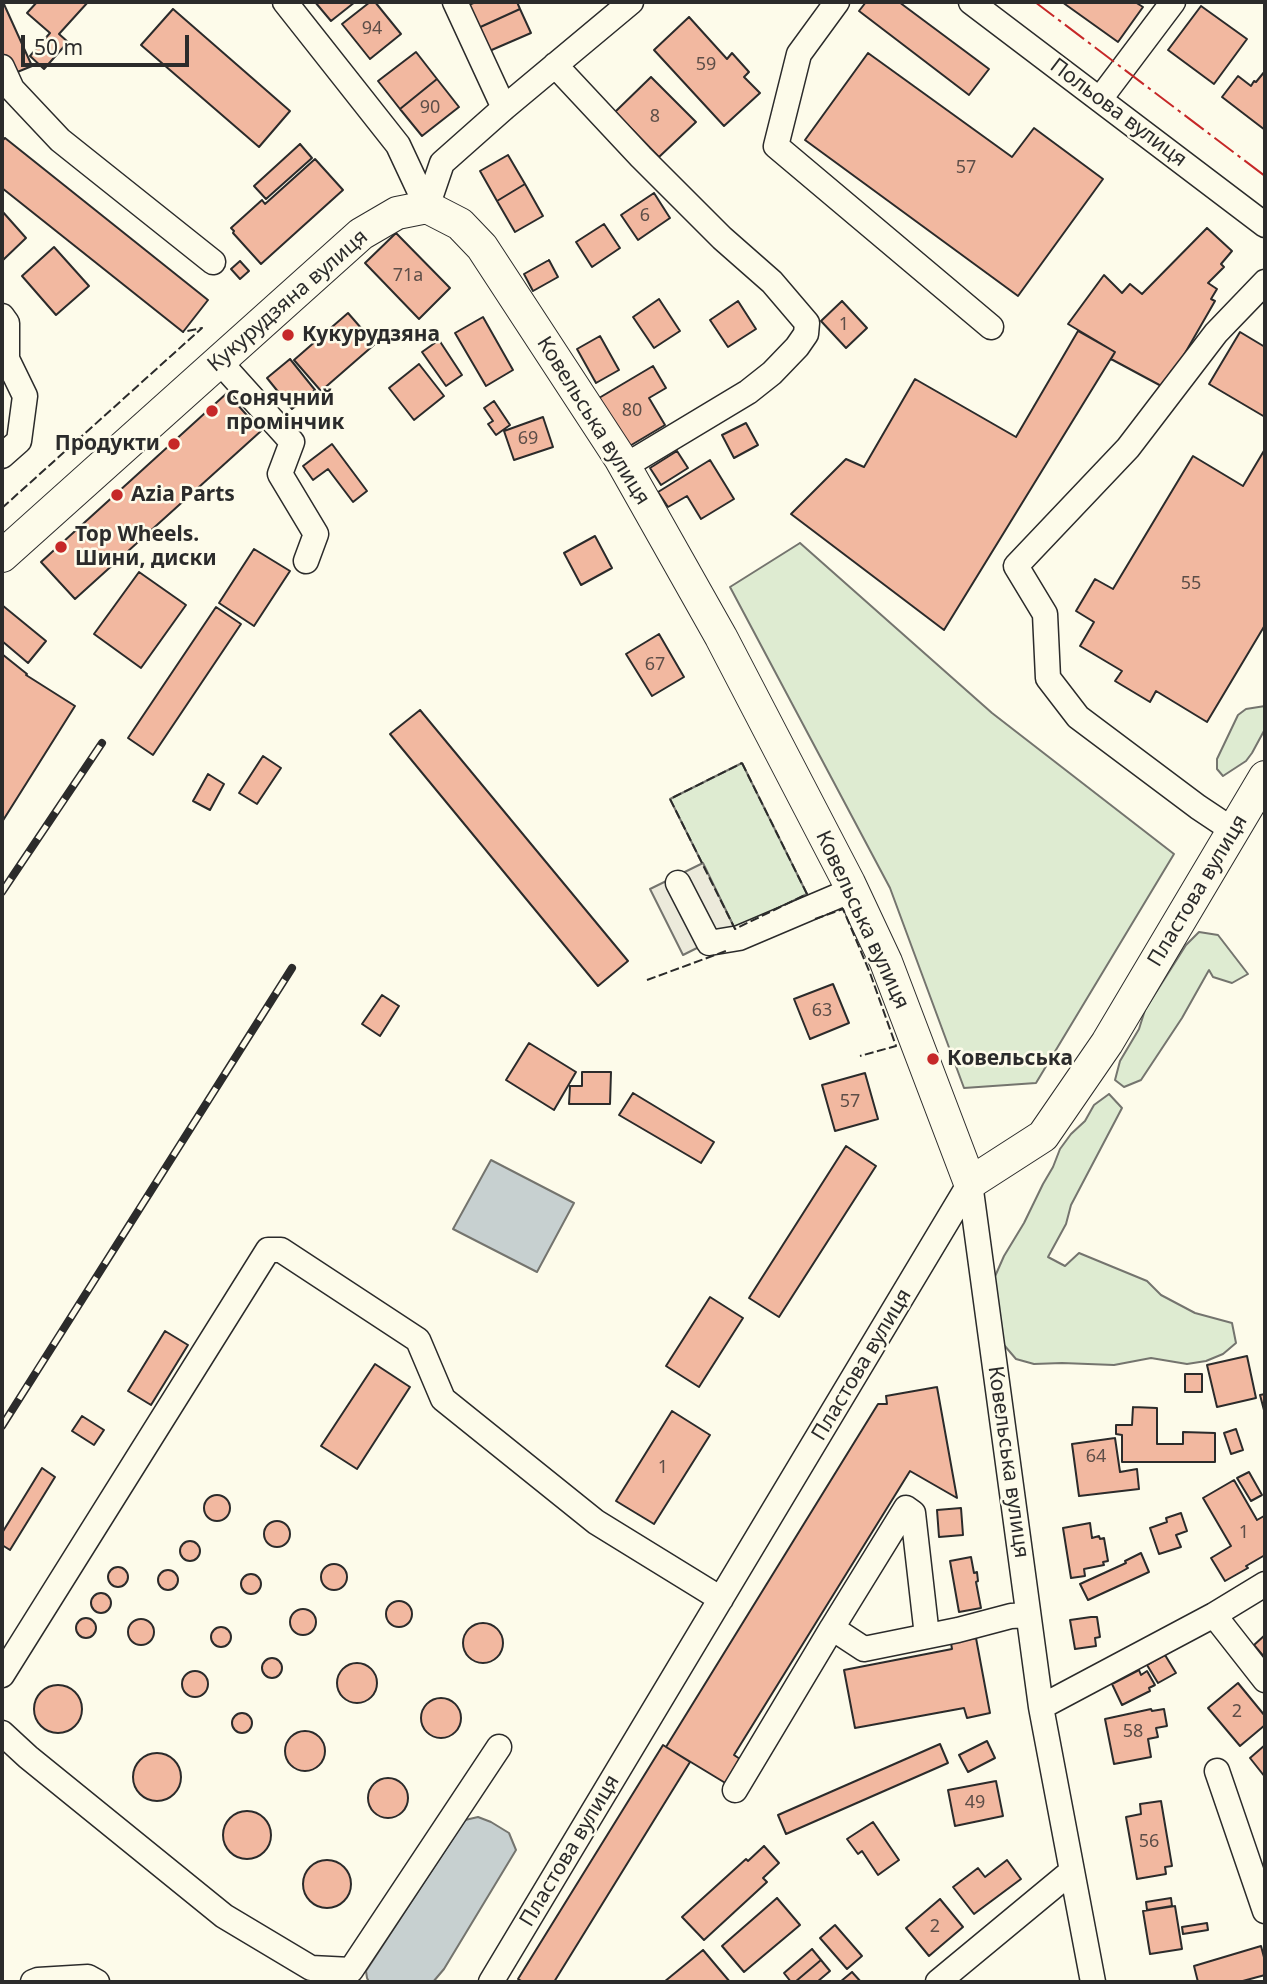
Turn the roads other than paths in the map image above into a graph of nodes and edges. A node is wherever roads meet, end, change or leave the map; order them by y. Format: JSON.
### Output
{"nodes":[{"id":1,"x":285,"y":2,"type":"edge"},
{"id":2,"x":456,"y":2,"type":"edge"},
{"id":3,"x":631,"y":2,"type":"edge"},
{"id":4,"x":837,"y":2,"type":"edge"},
{"id":5,"x":971,"y":2,"type":"edge"},
{"id":6,"x":1173,"y":2,"type":"edge"},
{"id":7,"x":555,"y":65,"type":"junction"},
{"id":8,"x":2,"y":67,"type":"edge"},
{"id":9,"x":1100,"y":99,"type":"junction"},
{"id":10,"x":504,"y":108,"type":"junction"},
{"id":11,"x":427,"y":207,"type":"junction"},
{"id":12,"x":1265,"y":225,"type":"edge"},
{"id":13,"x":213,"y":262,"type":"dead end"},
{"id":14,"x":1265,"y":282,"type":"edge"},
{"id":15,"x":2,"y":316,"type":"edge"},
{"id":16,"x":991,"y":327,"type":"dead end"},
{"id":17,"x":219,"y":361,"type":"junction"},
{"id":18,"x":2,"y":456,"type":"edge"},
{"id":19,"x":625,"y":466,"type":"junction"},
{"id":20,"x":2,"y":556,"type":"edge"},
{"id":21,"x":306,"y":561,"type":"dead end"},
{"id":22,"x":1265,"y":777,"type":"edge"},
{"id":23,"x":1234,"y":831,"type":"junction"},
{"id":24,"x":678,"y":883,"type":"dead end"},
{"id":25,"x":852,"y":890,"type":"junction"},
{"id":26,"x":970,"y":1183,"type":"junction"},
{"id":27,"x":1265,"y":1584,"type":"edge"},
{"id":28,"x":721,"y":1599,"type":"junction"},
{"id":29,"x":1028,"y":1615,"type":"junction"},
{"id":30,"x":1214,"y":1615,"type":"junction"},
{"id":31,"x":832,"y":1628,"type":"junction"},
{"id":32,"x":927,"y":1636,"type":"junction"},
{"id":33,"x":2,"y":1675,"type":"edge"},
{"id":34,"x":1265,"y":1680,"type":"edge"},
{"id":35,"x":1041,"y":1707,"type":"junction"},
{"id":36,"x":2,"y":1733,"type":"edge"},
{"id":37,"x":499,"y":1747,"type":"dead end"},
{"id":38,"x":1217,"y":1771,"type":"dead end"},
{"id":39,"x":735,"y":1790,"type":"dead end"},
{"id":40,"x":1072,"y":1871,"type":"junction"},
{"id":41,"x":1265,"y":1911,"type":"edge"},
{"id":42,"x":33,"y":1982,"type":"edge"},
{"id":43,"x":97,"y":1982,"type":"edge"},
{"id":44,"x":491,"y":1982,"type":"edge"},
{"id":45,"x":938,"y":1982,"type":"edge"},
{"id":46,"x":1093,"y":1982,"type":"edge"}],
"edges":[{"from":1,"to":11,"type":"street"},
{"from":2,"to":10,"type":"street"},
{"from":3,"to":7,"type":"street"},
{"from":4,"to":16,"type":"street"},
{"from":5,"to":9,"type":"street","name":"Польова вулиця"},
{"from":6,"to":9,"type":"street"},
{"from":7,"to":10,"type":"street"},
{"from":7,"to":19,"type":"street"},
{"from":8,"to":13,"type":"street"},
{"from":9,"to":12,"type":"street","name":"Польова вулиця"},
{"from":10,"to":11,"type":"street"},
{"from":11,"to":17,"type":"main road","name":"Кукурудзяна вулиця"},
{"from":11,"to":19,"type":"main road","name":"Ковельська вулиця"},
{"from":14,"to":23,"type":"street"},
{"from":15,"to":18,"type":"street"},
{"from":17,"to":20,"type":"main road","name":"Кукурудзяна вулиця"},
{"from":17,"to":21,"type":"street"},
{"from":19,"to":25,"type":"main road","name":"Ковельська вулиця"},
{"from":22,"to":23,"type":"main road","name":"Пластова вулиця"},
{"from":23,"to":26,"type":"main road","name":"Пластова вулиця"},
{"from":24,"to":25,"type":"street"},
{"from":25,"to":26,"type":"main road","name":"Ковельська вулиця"},
{"from":26,"to":28,"type":"street","name":"Пластова вулиця"},
{"from":26,"to":29,"type":"street","name":"Ковельська вулиця"},
{"from":27,"to":30,"type":"street"},
{"from":28,"to":33,"type":"street"},
{"from":28,"to":44,"type":"street","name":"Пластова вулиця"},
{"from":29,"to":32,"type":"street"},
{"from":29,"to":35,"type":"street","name":"Ковельська вулиця"},
{"from":30,"to":34,"type":"street"},
{"from":30,"to":35,"type":"street"},
{"from":31,"to":32,"type":"street"},
{"from":31,"to":32,"type":"street"},
{"from":31,"to":39,"type":"street"},
{"from":35,"to":40,"type":"street","name":"Ковельська вулиця"},
{"from":36,"to":37,"type":"street"},
{"from":38,"to":41,"type":"street"},
{"from":40,"to":45,"type":"street"},
{"from":40,"to":46,"type":"street","name":"Ковельська вулиця"},
{"from":42,"to":43,"type":"street"}]}
